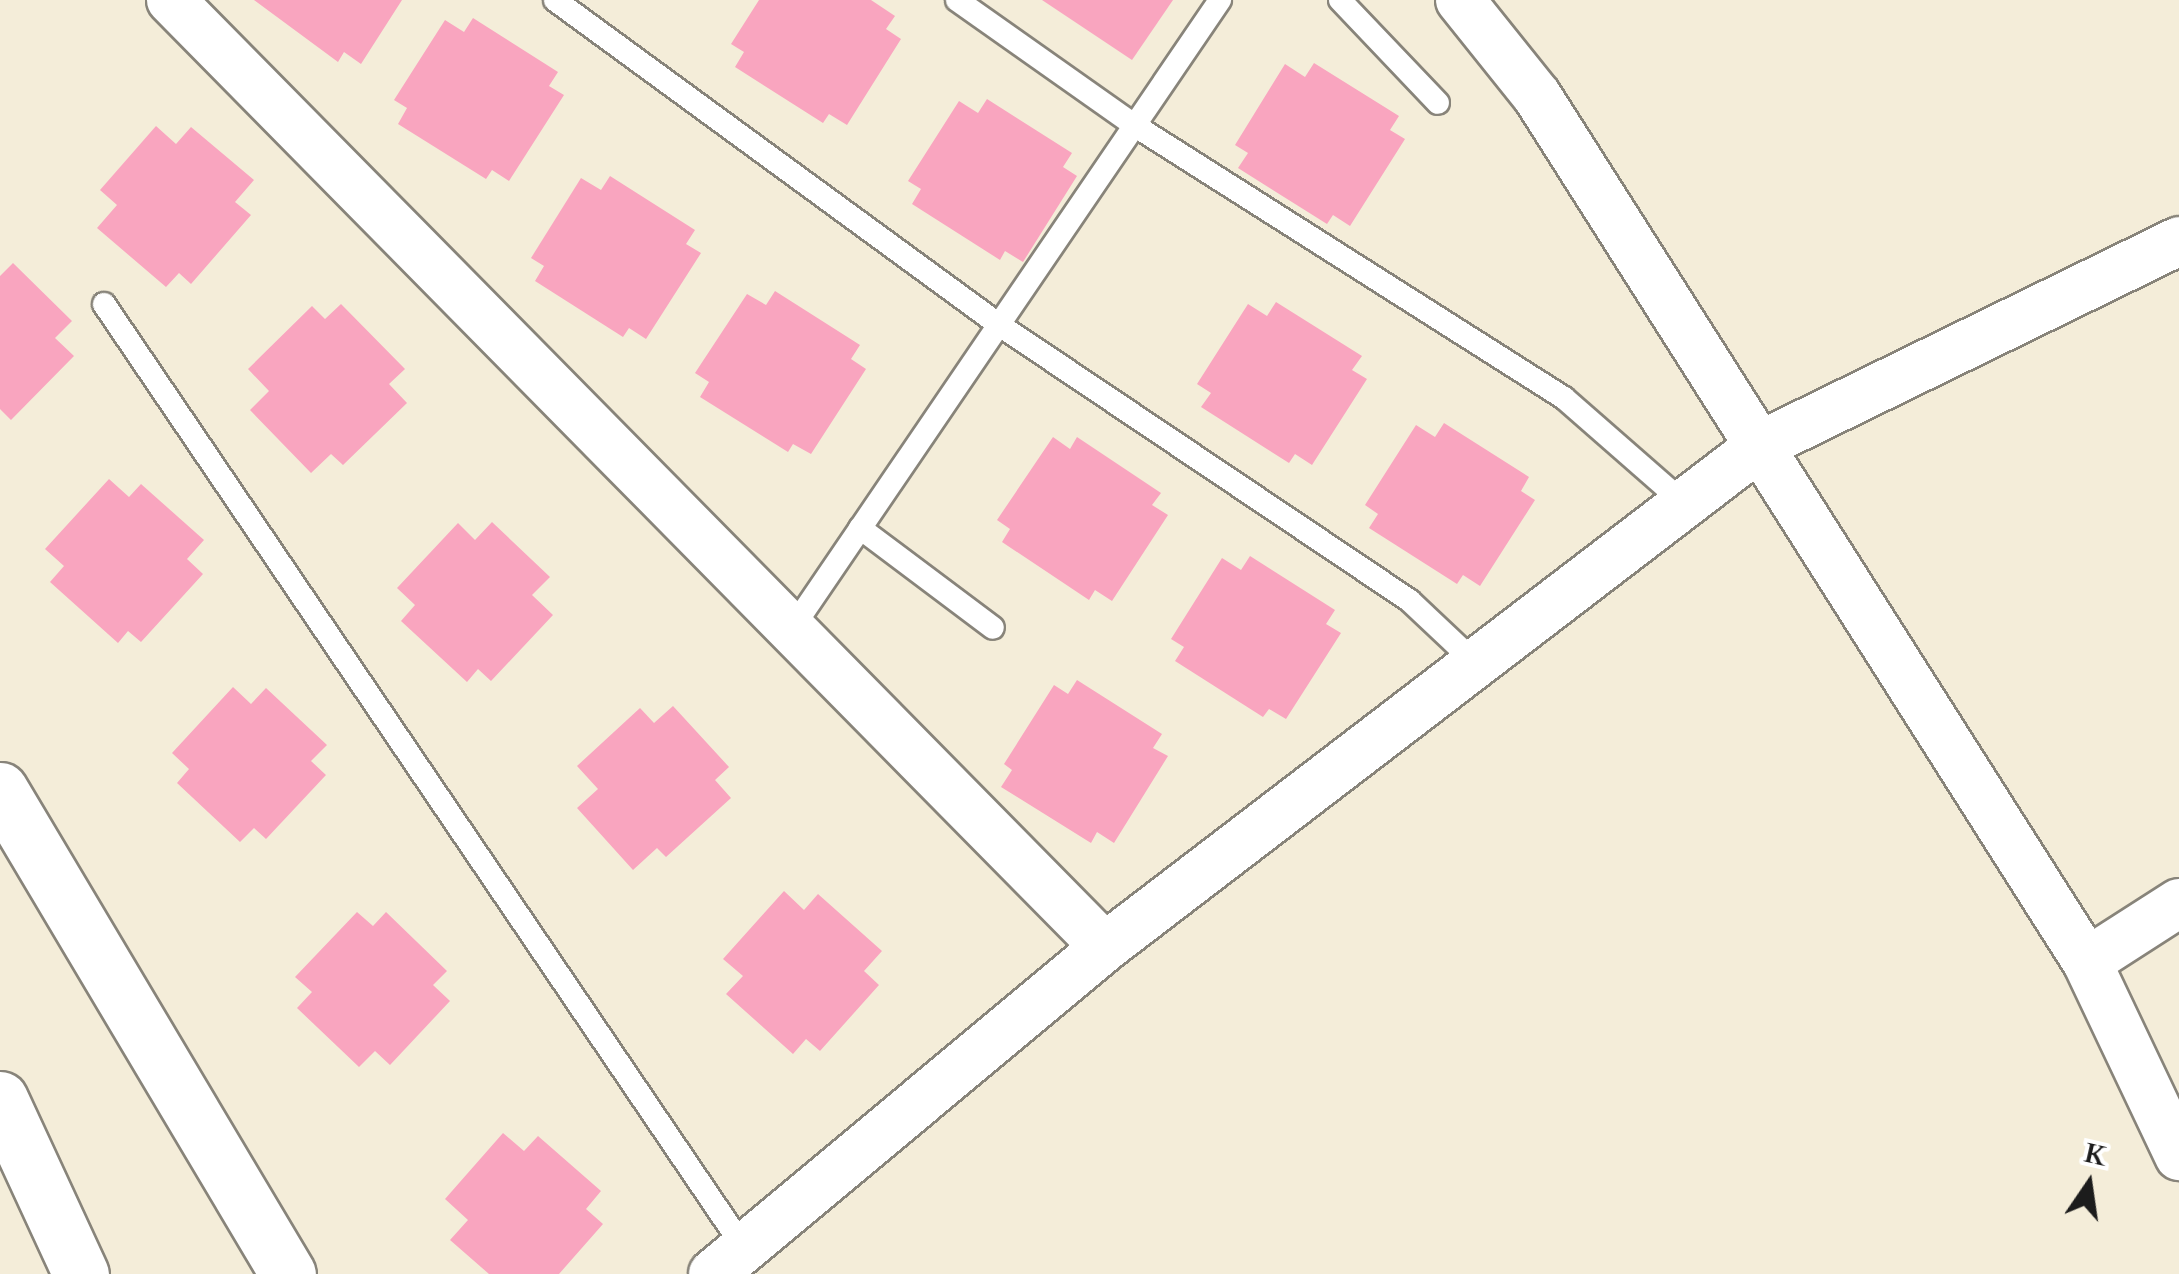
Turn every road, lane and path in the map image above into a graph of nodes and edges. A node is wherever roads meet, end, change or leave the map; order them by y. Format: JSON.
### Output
{"nodes":[{"id":1,"x":172,"y":0,"type":"edge"},
{"id":2,"x":555,"y":0,"type":"edge"},
{"id":3,"x":956,"y":0,"type":"edge"},
{"id":4,"x":1220,"y":0,"type":"edge"},
{"id":5,"x":1340,"y":0,"type":"edge"},
{"id":6,"x":1460,"y":0,"type":"edge"},
{"id":7,"x":1438,"y":103,"type":"dead end"},
{"id":8,"x":1134,"y":125,"type":"junction"},
{"id":9,"x":2179,"y":241,"type":"edge"},
{"id":10,"x":104,"y":304,"type":"dead end"},
{"id":11,"x":998,"y":324,"type":"junction"},
{"id":12,"x":1761,"y":445,"type":"junction"},
{"id":13,"x":1685,"y":504,"type":"junction"},
{"id":14,"x":860,"y":528,"type":"junction"},
{"id":15,"x":993,"y":628,"type":"dead end"},
{"id":16,"x":789,"y":633,"type":"junction"},
{"id":17,"x":1478,"y":666,"type":"junction"},
{"id":18,"x":0,"y":790,"type":"edge"},
{"id":19,"x":2179,"y":903,"type":"edge"},
{"id":20,"x":1105,"y":947,"type":"junction"},
{"id":21,"x":2087,"y":962,"type":"junction"},
{"id":22,"x":0,"y":1099,"type":"edge"},
{"id":23,"x":2179,"y":1156,"type":"edge"},
{"id":24,"x":728,"y":1261,"type":"edge"},
{"id":25,"x":82,"y":1274,"type":"edge"},
{"id":26,"x":288,"y":1274,"type":"edge"}],
"edges":[{"from":1,"to":16,"type":"street"},
{"from":2,"to":11,"type":"lane"},
{"from":3,"to":8,"type":"lane"},
{"from":4,"to":8,"type":"lane"},
{"from":5,"to":7,"type":"lane"},
{"from":6,"to":12,"type":"street"},
{"from":8,"to":11,"type":"lane"},
{"from":8,"to":13,"type":"lane"},
{"from":9,"to":12,"type":"street"},
{"from":10,"to":24,"type":"lane"},
{"from":11,"to":14,"type":"lane"},
{"from":11,"to":17,"type":"lane"},
{"from":12,"to":13,"type":"street"},
{"from":12,"to":21,"type":"street"},
{"from":13,"to":17,"type":"street"},
{"from":14,"to":15,"type":"lane"},
{"from":14,"to":16,"type":"lane"},
{"from":16,"to":20,"type":"street"},
{"from":17,"to":20,"type":"street"},
{"from":18,"to":26,"type":"street"},
{"from":19,"to":21,"type":"street"},
{"from":20,"to":24,"type":"street"},
{"from":21,"to":23,"type":"street"},
{"from":22,"to":25,"type":"street"}]}
